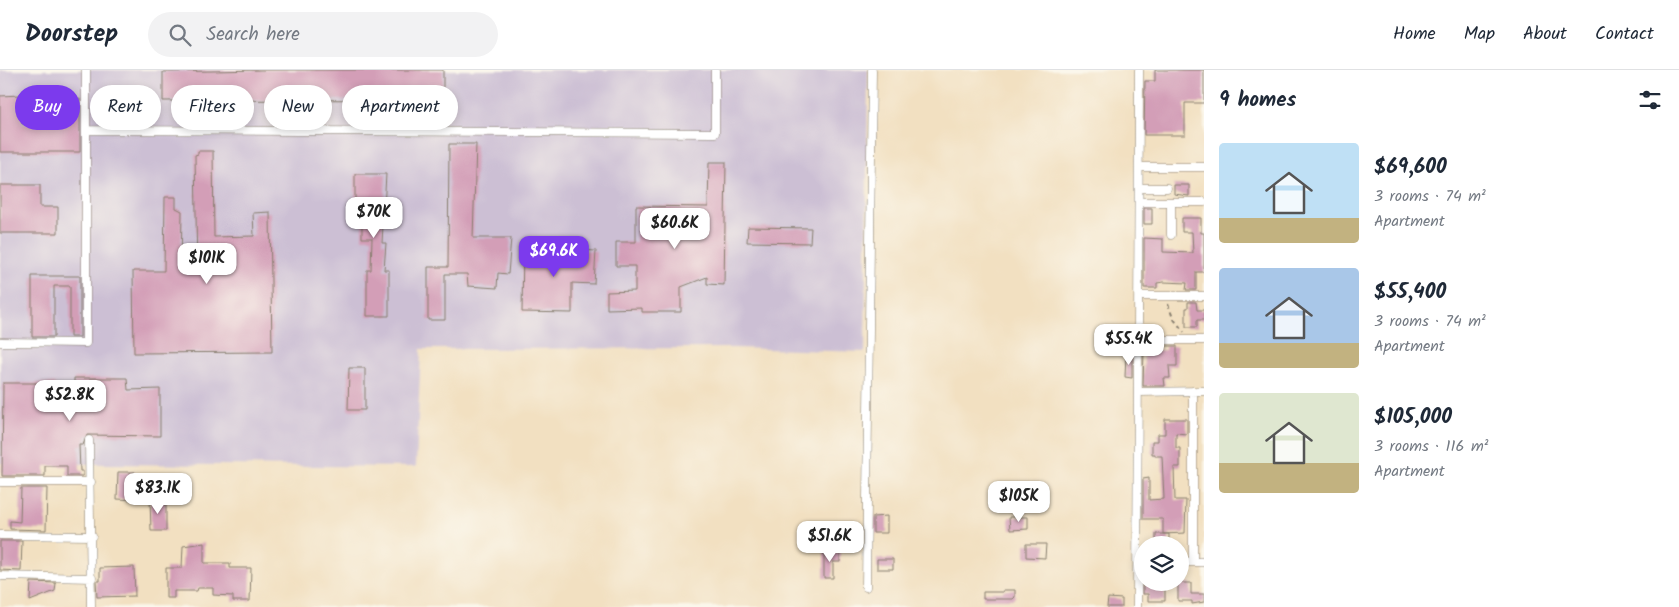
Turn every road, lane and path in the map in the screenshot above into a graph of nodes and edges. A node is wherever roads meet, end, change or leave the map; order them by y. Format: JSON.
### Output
{"nodes":[{"id":1,"x":86,"y":70,"type":"edge"},
{"id":2,"x":715,"y":70,"type":"edge"},
{"id":3,"x":872,"y":70,"type":"edge"},
{"id":4,"x":1139,"y":70,"type":"edge"},
{"id":5,"x":86,"y":130,"type":"junction"},
{"id":6,"x":1139,"y":167,"type":"junction"},
{"id":7,"x":1204,"y":167,"type":"edge"},
{"id":8,"x":1139,"y":188,"type":"junction"},
{"id":9,"x":1167,"y":188,"type":"dead end"},
{"id":10,"x":1139,"y":202,"type":"junction"},
{"id":11,"x":1171,"y":202,"type":"junction"},
{"id":12,"x":1204,"y":202,"type":"edge"},
{"id":13,"x":1171,"y":235,"type":"dead end"},
{"id":14,"x":1140,"y":296,"type":"junction"},
{"id":15,"x":1161,"y":296,"type":"junction"},
{"id":16,"x":1204,"y":296,"type":"edge"},
{"id":17,"x":1139,"y":340,"type":"junction"},
{"id":18,"x":1189,"y":340,"type":"junction"},
{"id":19,"x":1204,"y":340,"type":"edge"},
{"id":20,"x":0,"y":342,"type":"edge"},
{"id":21,"x":1193,"y":391,"type":"junction"},
{"id":22,"x":1204,"y":391,"type":"edge"},
{"id":23,"x":1140,"y":392,"type":"junction"},
{"id":24,"x":89,"y":440,"type":"dead end"},
{"id":25,"x":0,"y":482,"type":"edge"},
{"id":26,"x":91,"y":482,"type":"junction"},
{"id":27,"x":0,"y":535,"type":"edge"},
{"id":28,"x":92,"y":536,"type":"junction"},
{"id":29,"x":1140,"y":536,"type":"edge"},
{"id":30,"x":1192,"y":562,"type":"joint"},
{"id":31,"x":1204,"y":562,"type":"edge"},
{"id":32,"x":0,"y":576,"type":"edge"},
{"id":33,"x":92,"y":578,"type":"junction"},
{"id":34,"x":866,"y":588,"type":"dead end"},
{"id":35,"x":1138,"y":591,"type":"edge"},
{"id":36,"x":91,"y":607,"type":"edge"},
{"id":37,"x":1137,"y":607,"type":"edge"}],
"edges":[{"from":1,"to":5,"type":"street"},
{"from":2,"to":5,"type":"street"},
{"from":3,"to":34,"type":"street"},
{"from":4,"to":6,"type":"street"},
{"from":5,"to":20,"type":"street"},
{"from":6,"to":7,"type":"street"},
{"from":6,"to":8,"type":"street"},
{"from":8,"to":9,"type":"street"},
{"from":8,"to":10,"type":"street"},
{"from":10,"to":11,"type":"street"},
{"from":10,"to":14,"type":"street"},
{"from":11,"to":12,"type":"street"},
{"from":11,"to":13,"type":"street"},
{"from":14,"to":15,"type":"street"},
{"from":14,"to":17,"type":"street"},
{"from":15,"to":16,"type":"street"},
{"from":15,"to":18,"type":"path"},
{"from":17,"to":18,"type":"street"},
{"from":17,"to":23,"type":"street"},
{"from":18,"to":19,"type":"street"},
{"from":21,"to":22,"type":"street"},
{"from":21,"to":23,"type":"street"},
{"from":21,"to":30,"type":"street"},
{"from":23,"to":29,"type":"street"},
{"from":24,"to":26,"type":"street"},
{"from":25,"to":26,"type":"street"},
{"from":26,"to":28,"type":"street"},
{"from":27,"to":28,"type":"street"},
{"from":28,"to":33,"type":"street"},
{"from":30,"to":31,"type":"street"},
{"from":32,"to":33,"type":"street"},
{"from":33,"to":36,"type":"street"},
{"from":35,"to":37,"type":"street"}]}
